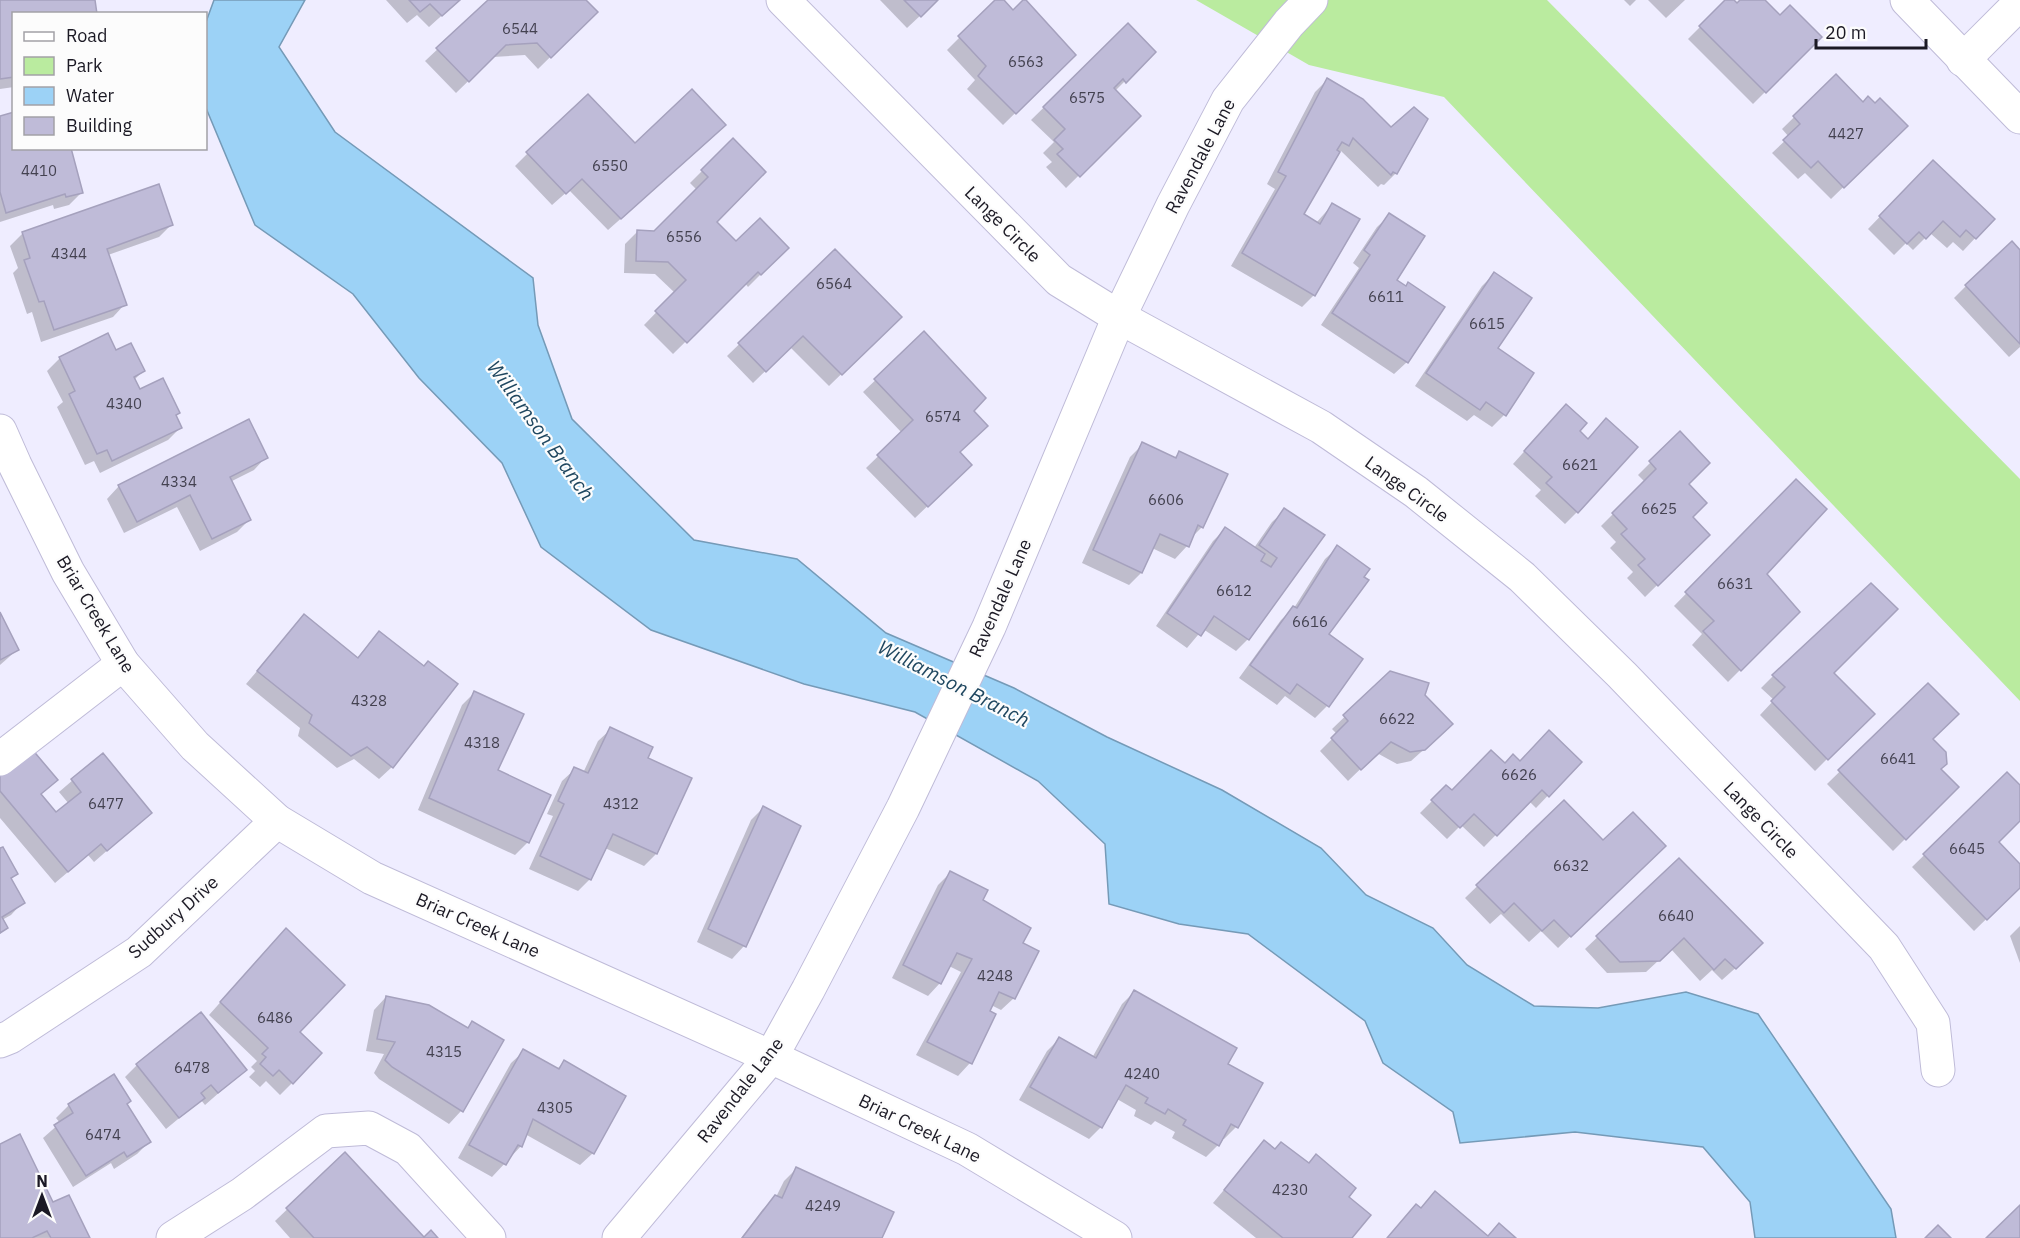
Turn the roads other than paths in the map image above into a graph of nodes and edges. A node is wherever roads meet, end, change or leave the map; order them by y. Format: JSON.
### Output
{"nodes":[{"id":1,"x":783,"y":0,"type":"edge"},
{"id":2,"x":1311,"y":0,"type":"edge"},
{"id":3,"x":1907,"y":0,"type":"edge"},
{"id":4,"x":2020,"y":3,"type":"edge"},
{"id":5,"x":1963,"y":60,"type":"junction"},
{"id":6,"x":2020,"y":117,"type":"edge"},
{"id":7,"x":1119,"y":318,"type":"junction"},
{"id":8,"x":0,"y":431,"type":"edge"},
{"id":9,"x":7,"y":470,"type":"edge"},
{"id":10,"x":123,"y":664,"type":"junction"},
{"id":11,"x":0,"y":759,"type":"edge"},
{"id":12,"x":278,"y":821,"type":"junction"},
{"id":13,"x":0,"y":1041,"type":"edge"},
{"id":14,"x":771,"y":1057,"type":"junction"},
{"id":15,"x":1938,"y":1070,"type":"dead end"},
{"id":16,"x":172,"y":1238,"type":"edge"},
{"id":17,"x":489,"y":1238,"type":"edge"},
{"id":18,"x":619,"y":1238,"type":"edge"},
{"id":19,"x":1115,"y":1238,"type":"edge"}],
"edges":[{"from":1,"to":7,"type":"street","name":"Lange Circle"},
{"from":2,"to":7,"type":"street","name":"Ravendale Lane"},
{"from":3,"to":5,"type":"street"},
{"from":4,"to":5,"type":"street"},
{"from":5,"to":6,"type":"street"},
{"from":7,"to":14,"type":"street","name":"Ravendale Lane"},
{"from":7,"to":15,"type":"street","name":"Lange Circle"},
{"from":8,"to":9,"type":"street","name":"Briar Creek Lane"},
{"from":9,"to":10,"type":"street","name":"Briar Creek Lane"},
{"from":10,"to":11,"type":"street"},
{"from":10,"to":12,"type":"street","name":"Briar Creek Lane"},
{"from":12,"to":13,"type":"street","name":"Sudbury Drive"},
{"from":12,"to":14,"type":"street","name":"Briar Creek Lane"},
{"from":14,"to":18,"type":"street","name":"Ravendale Lane"},
{"from":14,"to":19,"type":"street","name":"Briar Creek Lane"},
{"from":16,"to":17,"type":"street"}]}
